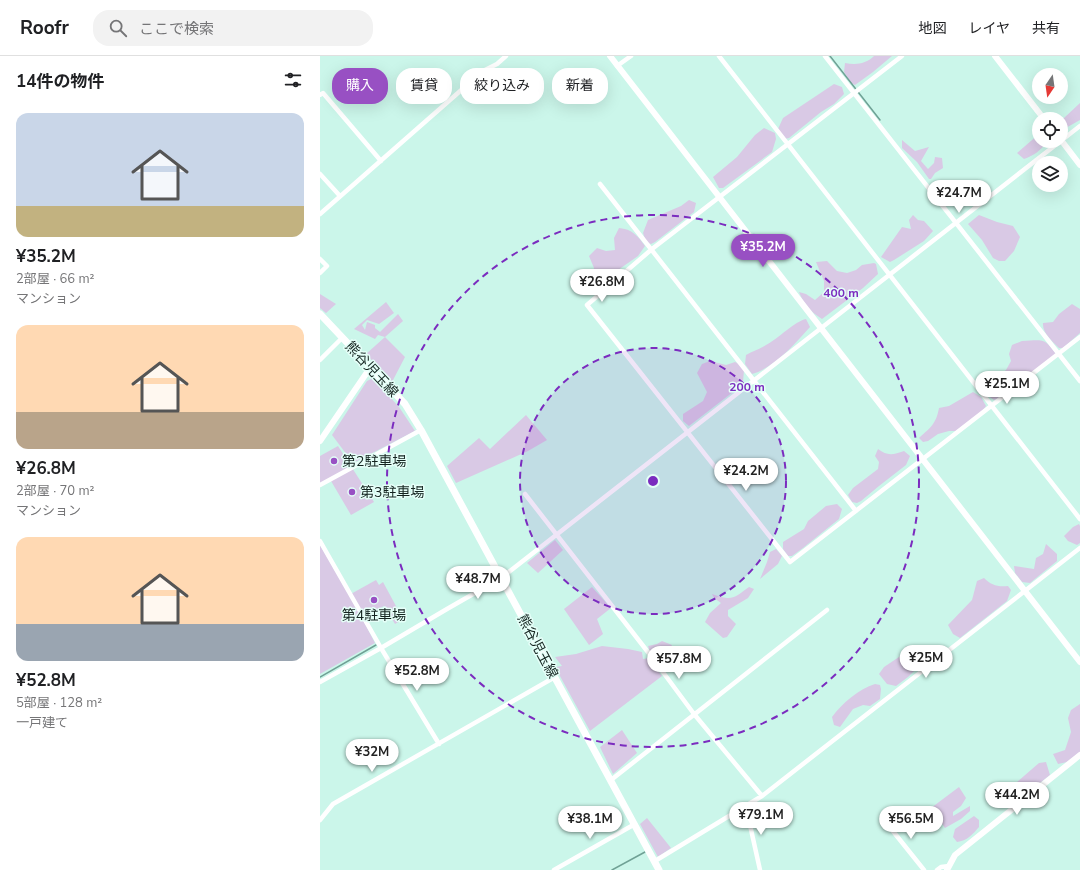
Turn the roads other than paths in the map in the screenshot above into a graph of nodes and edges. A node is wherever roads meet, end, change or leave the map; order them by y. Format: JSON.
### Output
{"nodes":[{"id":1,"x":506,"y":56,"type":"edge"},
{"id":2,"x":610,"y":56,"type":"edge"},
{"id":3,"x":631,"y":56,"type":"edge"},
{"id":4,"x":719,"y":56,"type":"edge"},
{"id":5,"x":824,"y":56,"type":"edge"},
{"id":6,"x":902,"y":56,"type":"edge"},
{"id":7,"x":995,"y":56,"type":"edge"},
{"id":8,"x":617,"y":66,"type":"junction"},
{"id":9,"x":854,"y":93,"type":"junction"},
{"id":10,"x":320,"y":95,"type":"edge"},
{"id":11,"x":1039,"y":112,"type":"edge"},
{"id":12,"x":1080,"y":126,"type":"edge"},
{"id":13,"x":1068,"y":135,"type":"edge"},
{"id":14,"x":788,"y":144,"type":"junction"},
{"id":15,"x":1052,"y":148,"type":"edge"},
{"id":16,"x":1067,"y":148,"type":"edge"},
{"id":17,"x":381,"y":161,"type":"junction"},
{"id":18,"x":1080,"y":165,"type":"edge"},
{"id":19,"x":320,"y":174,"type":"edge"},
{"id":20,"x":600,"y":184,"type":"dead end"},
{"id":21,"x":340,"y":196,"type":"junction"},
{"id":22,"x":719,"y":197,"type":"junction"},
{"id":23,"x":320,"y":214,"type":"edge"},
{"id":24,"x":956,"y":224,"type":"junction"},
{"id":25,"x":652,"y":249,"type":"junction"},
{"id":26,"x":320,"y":259,"type":"edge"},
{"id":27,"x":320,"y":273,"type":"edge"},
{"id":28,"x":889,"y":274,"type":"junction"},
{"id":29,"x":320,"y":314,"type":"edge"},
{"id":30,"x":821,"y":328,"type":"junction"},
{"id":31,"x":1080,"y":337,"type":"edge"},
{"id":32,"x":342,"y":338,"type":"junction"},
{"id":33,"x":1058,"y":354,"type":"junction"},
{"id":34,"x":320,"y":360,"type":"edge"},
{"id":35,"x":370,"y":368,"type":"junction"},
{"id":36,"x":753,"y":380,"type":"junction"},
{"id":37,"x":1080,"y":381,"type":"edge"},
{"id":38,"x":992,"y":406,"type":"junction"},
{"id":39,"x":421,"y":430,"type":"junction"},
{"id":40,"x":688,"y":432,"type":"junction"},
{"id":41,"x":320,"y":441,"type":"edge"},
{"id":42,"x":923,"y":459,"type":"junction"},
{"id":43,"x":320,"y":485,"type":"edge"},
{"id":44,"x":525,"y":494,"type":"dead end"},
{"id":45,"x":856,"y":511,"type":"junction"},
{"id":46,"x":1080,"y":519,"type":"edge"},
{"id":47,"x":556,"y":535,"type":"junction"},
{"id":48,"x":320,"y":541,"type":"edge"},
{"id":49,"x":1080,"y":548,"type":"edge"},
{"id":50,"x":501,"y":578,"type":"junction"},
{"id":51,"x":1026,"y":591,"type":"junction"},
{"id":52,"x":827,"y":610,"type":"dead end"},
{"id":53,"x":382,"y":648,"type":"junction"},
{"id":54,"x":1080,"y":662,"type":"edge"},
{"id":55,"x":555,"y":677,"type":"junction"},
{"id":56,"x":320,"y":682,"type":"edge"},
{"id":57,"x":694,"y":714,"type":"junction"},
{"id":58,"x":439,"y":744,"type":"junction"},
{"id":59,"x":1080,"y":755,"type":"edge"},
{"id":60,"x":611,"y":780,"type":"junction"},
{"id":61,"x":762,"y":796,"type":"junction"},
{"id":62,"x":741,"y":809,"type":"junction"},
{"id":63,"x":320,"y":820,"type":"edge"},
{"id":64,"x":884,"y":820,"type":"dead end"},
{"id":65,"x":635,"y":824,"type":"junction"},
{"id":66,"x":655,"y":861,"type":"junction"},
{"id":67,"x":948,"y":868,"type":"edge"},
{"id":68,"x":554,"y":870,"type":"edge"},
{"id":69,"x":659,"y":870,"type":"edge"},
{"id":70,"x":760,"y":870,"type":"edge"},
{"id":71,"x":924,"y":870,"type":"edge"},
{"id":72,"x":937,"y":870,"type":"edge"}],
"edges":[{"from":1,"to":17,"type":"street"},
{"from":2,"to":8,"type":"street"},
{"from":3,"to":8,"type":"street"},
{"from":4,"to":14,"type":"street"},
{"from":5,"to":9,"type":"street"},
{"from":6,"to":9,"type":"street"},
{"from":7,"to":11,"type":"street"},
{"from":8,"to":22,"type":"street"},
{"from":9,"to":14,"type":"street"},
{"from":9,"to":24,"type":"street"},
{"from":10,"to":17,"type":"street"},
{"from":12,"to":13,"type":"street"},
{"from":14,"to":22,"type":"street"},
{"from":14,"to":28,"type":"street"},
{"from":15,"to":24,"type":"street"},
{"from":16,"to":18,"type":"street"},
{"from":17,"to":21,"type":"street"},
{"from":19,"to":21,"type":"street"},
{"from":20,"to":25,"type":"street"},
{"from":21,"to":23,"type":"street"},
{"from":22,"to":25,"type":"street"},
{"from":22,"to":30,"type":"street"},
{"from":24,"to":28,"type":"street"},
{"from":24,"to":33,"type":"street"},
{"from":25,"to":36,"type":"street"},
{"from":25,"to":40,"type":"street"},
{"from":26,"to":27,"type":"street"},
{"from":28,"to":30,"type":"street"},
{"from":28,"to":38,"type":"street"},
{"from":29,"to":32,"type":"main road","name":"熊谷児玉線"},
{"from":30,"to":36,"type":"street"},
{"from":30,"to":42,"type":"street"},
{"from":31,"to":33,"type":"street"},
{"from":32,"to":34,"type":"street"},
{"from":32,"to":35,"type":"main road","name":"熊谷児玉線"},
{"from":33,"to":37,"type":"street"},
{"from":33,"to":38,"type":"street"},
{"from":35,"to":39,"type":"main road","name":"熊谷児玉線"},
{"from":35,"to":41,"type":"street"},
{"from":36,"to":40,"type":"street"},
{"from":36,"to":45,"type":"street"},
{"from":38,"to":42,"type":"street"},
{"from":38,"to":46,"type":"street"},
{"from":39,"to":43,"type":"street"},
{"from":39,"to":50,"type":"main road","name":"熊谷児玉線"},
{"from":40,"to":45,"type":"street"},
{"from":40,"to":47,"type":"street"},
{"from":42,"to":45,"type":"street"},
{"from":42,"to":51,"type":"street"},
{"from":44,"to":47,"type":"street"},
{"from":47,"to":50,"type":"street"},
{"from":47,"to":57,"type":"street"},
{"from":48,"to":53,"type":"street"},
{"from":49,"to":51,"type":"street"},
{"from":50,"to":53,"type":"street"},
{"from":50,"to":55,"type":"main road","name":"熊谷児玉線"},
{"from":51,"to":54,"type":"street"},
{"from":51,"to":61,"type":"street"},
{"from":52,"to":57,"type":"street"},
{"from":53,"to":56,"type":"street"},
{"from":53,"to":58,"type":"street"},
{"from":55,"to":58,"type":"street"},
{"from":55,"to":60,"type":"main road","name":"熊谷児玉線"},
{"from":57,"to":60,"type":"street"},
{"from":57,"to":61,"type":"street"},
{"from":58,"to":63,"type":"street"},
{"from":59,"to":67,"type":"street"},
{"from":60,"to":65,"type":"main road","name":"熊谷児玉線"},
{"from":61,"to":62,"type":"street"},
{"from":62,"to":66,"type":"street"},
{"from":62,"to":70,"type":"street"},
{"from":64,"to":71,"type":"street"},
{"from":65,"to":66,"type":"main road","name":"熊谷児玉線"},
{"from":65,"to":68,"type":"street"},
{"from":66,"to":69,"type":"main road","name":"熊谷児玉線"},
{"from":67,"to":72,"type":"street"}]}
